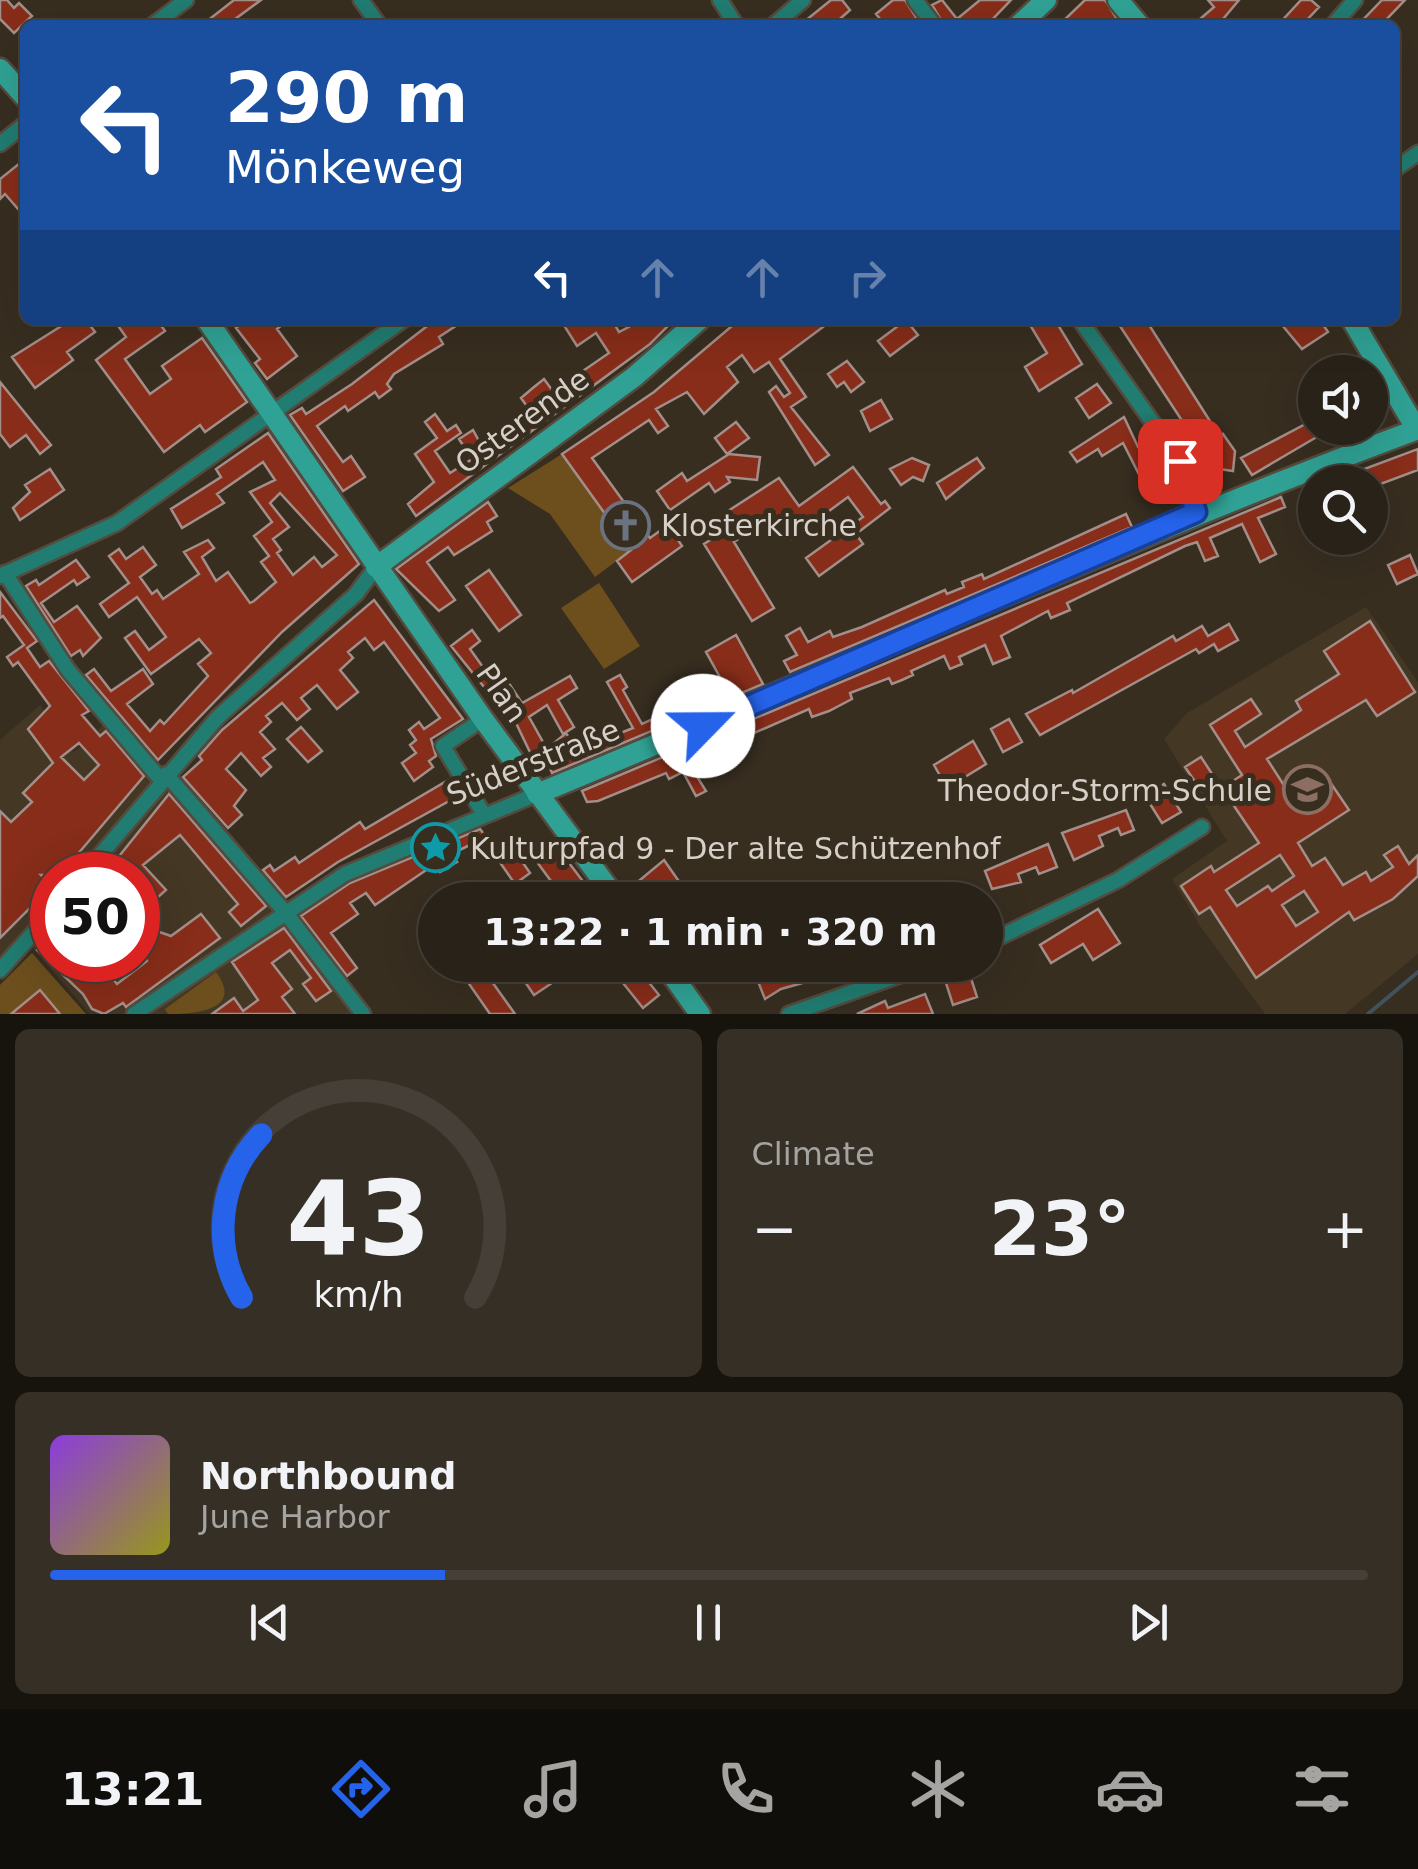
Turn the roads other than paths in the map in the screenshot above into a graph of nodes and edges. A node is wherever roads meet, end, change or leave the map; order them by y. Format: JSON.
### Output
{"nodes":[{"id":1,"x":186,"y":0,"type":"edge"},
{"id":2,"x":803,"y":0,"type":"edge"},
{"id":3,"x":915,"y":0,"type":"edge"},
{"id":4,"x":1046,"y":0,"type":"edge"},
{"id":5,"x":1118,"y":0,"type":"edge"},
{"id":6,"x":1355,"y":0,"type":"edge"},
{"id":7,"x":160,"y":20,"type":"edge"},
{"id":8,"x":780,"y":20,"type":"edge"},
{"id":9,"x":930,"y":20,"type":"edge"},
{"id":10,"x":1024,"y":20,"type":"edge"},
{"id":11,"x":1135,"y":20,"type":"edge"},
{"id":12,"x":1337,"y":20,"type":"edge"},
{"id":13,"x":0,"y":69,"type":"edge"},
{"id":14,"x":20,"y":91,"type":"edge"},
{"id":15,"x":20,"y":128,"type":"edge"},
{"id":16,"x":0,"y":144,"type":"edge"},
{"id":17,"x":211,"y":325,"type":"edge"},
{"id":18,"x":396,"y":325,"type":"edge"},
{"id":19,"x":693,"y":325,"type":"edge"},
{"id":20,"x":1084,"y":325,"type":"edge"},
{"id":21,"x":1355,"y":325,"type":"edge"},
{"id":22,"x":273,"y":414,"type":"junction"},
{"id":23,"x":1418,"y":429,"type":"edge"},
{"id":24,"x":1196,"y":512,"type":"junction"},
{"id":25,"x":376,"y":567,"type":"junction"},
{"id":26,"x":2,"y":574,"type":"edge"},
{"id":27,"x":483,"y":719,"type":"junction"},
{"id":28,"x":164,"y":777,"type":"junction"},
{"id":29,"x":537,"y":794,"type":"junction"},
{"id":30,"x":483,"y":813,"type":"junction"},
{"id":31,"x":1202,"y":827,"type":"dead end"},
{"id":32,"x":102,"y":852,"type":"edge"},
{"id":33,"x":603,"y":882,"type":"edge"},
{"id":34,"x":284,"y":912,"type":"junction"},
{"id":35,"x":1003,"y":935,"type":"edge"},
{"id":36,"x":30,"y":937,"type":"edge"},
{"id":37,"x":0,"y":970,"type":"edge"},
{"id":38,"x":677,"y":982,"type":"edge"},
{"id":39,"x":880,"y":982,"type":"edge"},
{"id":40,"x":134,"y":1014,"type":"edge"},
{"id":41,"x":363,"y":1014,"type":"edge"},
{"id":42,"x":700,"y":1014,"type":"edge"},
{"id":43,"x":788,"y":1014,"type":"edge"}],
"edges":[{"from":1,"to":7,"type":"street"},
{"from":2,"to":8,"type":"street"},
{"from":3,"to":9,"type":"street"},
{"from":4,"to":10,"type":"main road"},
{"from":5,"to":11,"type":"main road"},
{"from":6,"to":12,"type":"street"},
{"from":13,"to":14,"type":"main road"},
{"from":15,"to":16,"type":"street"},
{"from":17,"to":22,"type":"main road","name":"Plan"},
{"from":18,"to":22,"type":"street"},
{"from":19,"to":25,"type":"main road","name":"Osterende"},
{"from":20,"to":24,"type":"street"},
{"from":21,"to":23,"type":"main road"},
{"from":22,"to":25,"type":"main road","name":"Plan"},
{"from":22,"to":26,"type":"street"},
{"from":23,"to":24,"type":"main road","name":"Süderstraße"},
{"from":24,"to":29,"type":"main road","name":"Süderstraße"},
{"from":25,"to":27,"type":"main road","name":"Plan"},
{"from":25,"to":28,"type":"street"},
{"from":26,"to":28,"type":"street"},
{"from":27,"to":29,"type":"main road","name":"Plan"},
{"from":27,"to":30,"type":"street"},
{"from":28,"to":32,"type":"street"},
{"from":28,"to":34,"type":"street"},
{"from":29,"to":30,"type":"street","name":"Süderstraße"},
{"from":29,"to":33,"type":"main road","name":"Plan"},
{"from":30,"to":34,"type":"street","name":"Süderstraße"},
{"from":31,"to":35,"type":"street"},
{"from":34,"to":40,"type":"street","name":"Süderstraße"},
{"from":34,"to":41,"type":"street"},
{"from":36,"to":37,"type":"street"},
{"from":38,"to":42,"type":"main road"},
{"from":39,"to":43,"type":"street"}]}
